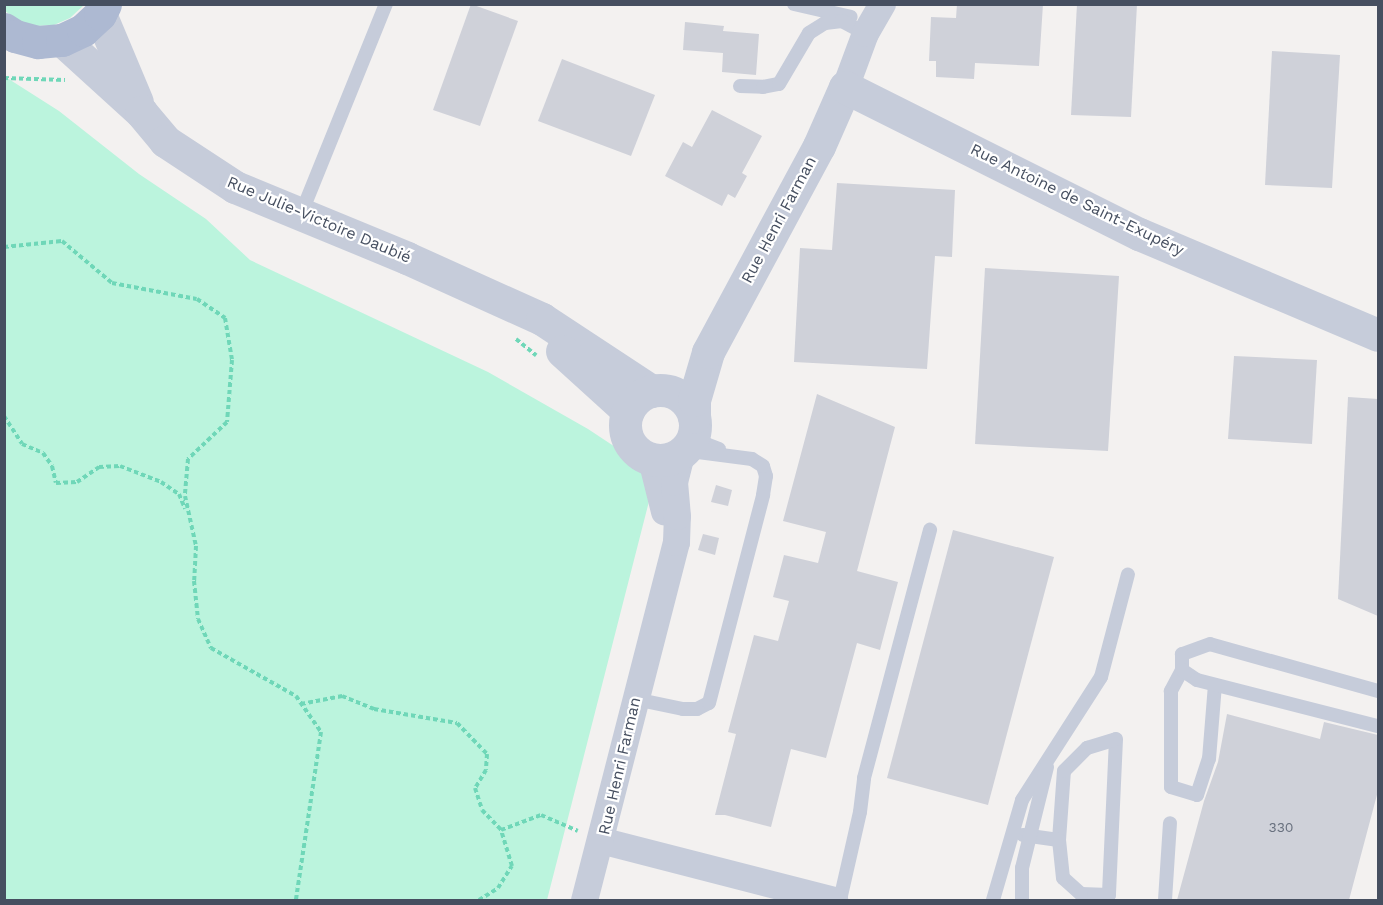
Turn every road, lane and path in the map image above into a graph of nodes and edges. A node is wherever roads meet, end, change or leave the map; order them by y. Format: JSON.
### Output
{"nodes":[{"id":1,"x":386,"y":4,"type":"edge"},
{"id":2,"x":794,"y":4,"type":"edge"},
{"id":3,"x":882,"y":4,"type":"edge"},
{"id":4,"x":102,"y":9,"type":"edge"},
{"id":5,"x":4,"y":29,"type":"edge"},
{"id":6,"x":865,"y":33,"type":"junction"},
{"id":7,"x":62,"y":40,"type":"junction"},
{"id":8,"x":4,"y":78,"type":"edge"},
{"id":9,"x":108,"y":82,"type":"junction"},
{"id":10,"x":740,"y":86,"type":"dead end"},
{"id":11,"x":845,"y":87,"type":"junction"},
{"id":12,"x":141,"y":112,"type":"junction"},
{"id":13,"x":302,"y":214,"type":"junction"},
{"id":14,"x":4,"y":248,"type":"edge"},
{"id":15,"x":509,"y":318,"type":"junction"},
{"id":16,"x":1378,"y":335,"type":"edge"},
{"id":17,"x":708,"y":352,"type":"junction"},
{"id":18,"x":544,"y":361,"type":"dead end"},
{"id":19,"x":650,"y":398,"type":"junction"},
{"id":20,"x":4,"y":416,"type":"edge"},
{"id":21,"x":681,"y":442,"type":"junction"},
{"id":22,"x":725,"y":454,"type":"junction"},
{"id":23,"x":187,"y":516,"type":"junction"},
{"id":24,"x":930,"y":530,"type":"dead end"},
{"id":25,"x":1128,"y":574,"type":"dead end"},
{"id":26,"x":1182,"y":670,"type":"junction"},
{"id":27,"x":1215,"y":685,"type":"junction"},
{"id":28,"x":1378,"y":691,"type":"edge"},
{"id":29,"x":635,"y":699,"type":"junction"},
{"id":30,"x":301,"y":704,"type":"junction"},
{"id":31,"x":1378,"y":726,"type":"edge"},
{"id":32,"x":1052,"y":750,"type":"junction"},
{"id":33,"x":1170,"y":823,"type":"dead end"},
{"id":34,"x":501,"y":830,"type":"junction"},
{"id":35,"x":1012,"y":834,"type":"junction"},
{"id":36,"x":1030,"y":836,"type":"junction"},
{"id":37,"x":600,"y":840,"type":"junction"},
{"id":38,"x":1059,"y":840,"type":"junction"},
{"id":39,"x":295,"y":900,"type":"edge"},
{"id":40,"x":479,"y":900,"type":"edge"},
{"id":41,"x":584,"y":900,"type":"edge"},
{"id":42,"x":834,"y":900,"type":"edge"},
{"id":43,"x":840,"y":900,"type":"edge"},
{"id":44,"x":993,"y":900,"type":"edge"},
{"id":45,"x":1022,"y":900,"type":"edge"},
{"id":46,"x":1165,"y":900,"type":"edge"}],
"edges":[{"from":1,"to":13,"type":"lane"},
{"from":2,"to":6,"type":"lane"},
{"from":3,"to":6,"type":"street"},
{"from":4,"to":7,"type":"main road"},
{"from":4,"to":12,"type":"street","name":"Rue Julie-Victoire Daubié"},
{"from":5,"to":7,"type":"main road"},
{"from":6,"to":10,"type":"lane"},
{"from":6,"to":11,"type":"street"},
{"from":7,"to":9,"type":"street","name":"Rue Julie-Victoire Daubié"},
{"from":8,"to":9,"type":"path"},
{"from":9,"to":12,"type":"street","name":"Rue Julie-Victoire Daubié"},
{"from":11,"to":16,"type":"street","name":"Rue Antoine de Saint-Exupéry"},
{"from":11,"to":17,"type":"street","name":"Rue Henri Farman"},
{"from":12,"to":13,"type":"street","name":"Rue Julie-Victoire Daubié"},
{"from":13,"to":15,"type":"street","name":"Rue Julie-Victoire Daubié"},
{"from":14,"to":23,"type":"path"},
{"from":15,"to":18,"type":"path"},
{"from":15,"to":19,"type":"street","name":"Rue Julie-Victoire Daubié"},
{"from":17,"to":19,"type":"street","name":"Rue Henri Farman"},
{"from":17,"to":21,"type":"street","name":"Rue Henri Farman"},
{"from":19,"to":21,"type":"street","name":"Rue Julie-Victoire Daubié"},
{"from":19,"to":21,"type":"street"},
{"from":20,"to":23,"type":"path"},
{"from":21,"to":22,"type":"lane"},
{"from":21,"to":22,"type":"lane"},
{"from":21,"to":29,"type":"street","name":"Rue Henri Farman"},
{"from":22,"to":29,"type":"lane"},
{"from":23,"to":30,"type":"path"},
{"from":24,"to":43,"type":"lane"},
{"from":25,"to":32,"type":"lane"},
{"from":26,"to":27,"type":"lane"},
{"from":26,"to":27,"type":"lane"},
{"from":26,"to":28,"type":"lane"},
{"from":27,"to":31,"type":"lane"},
{"from":29,"to":37,"type":"street","name":"Rue Henri Farman"},
{"from":30,"to":34,"type":"path"},
{"from":30,"to":39,"type":"path"},
{"from":32,"to":35,"type":"lane"},
{"from":32,"to":36,"type":"lane"},
{"from":33,"to":46,"type":"lane"},
{"from":34,"to":37,"type":"path"},
{"from":34,"to":40,"type":"path"},
{"from":35,"to":36,"type":"lane"},
{"from":35,"to":44,"type":"lane"},
{"from":36,"to":38,"type":"lane"},
{"from":36,"to":45,"type":"lane"},
{"from":37,"to":41,"type":"street"},
{"from":37,"to":42,"type":"street","name":"Rue Henri Farman"},
{"from":38,"to":38,"type":"lane"}]}
